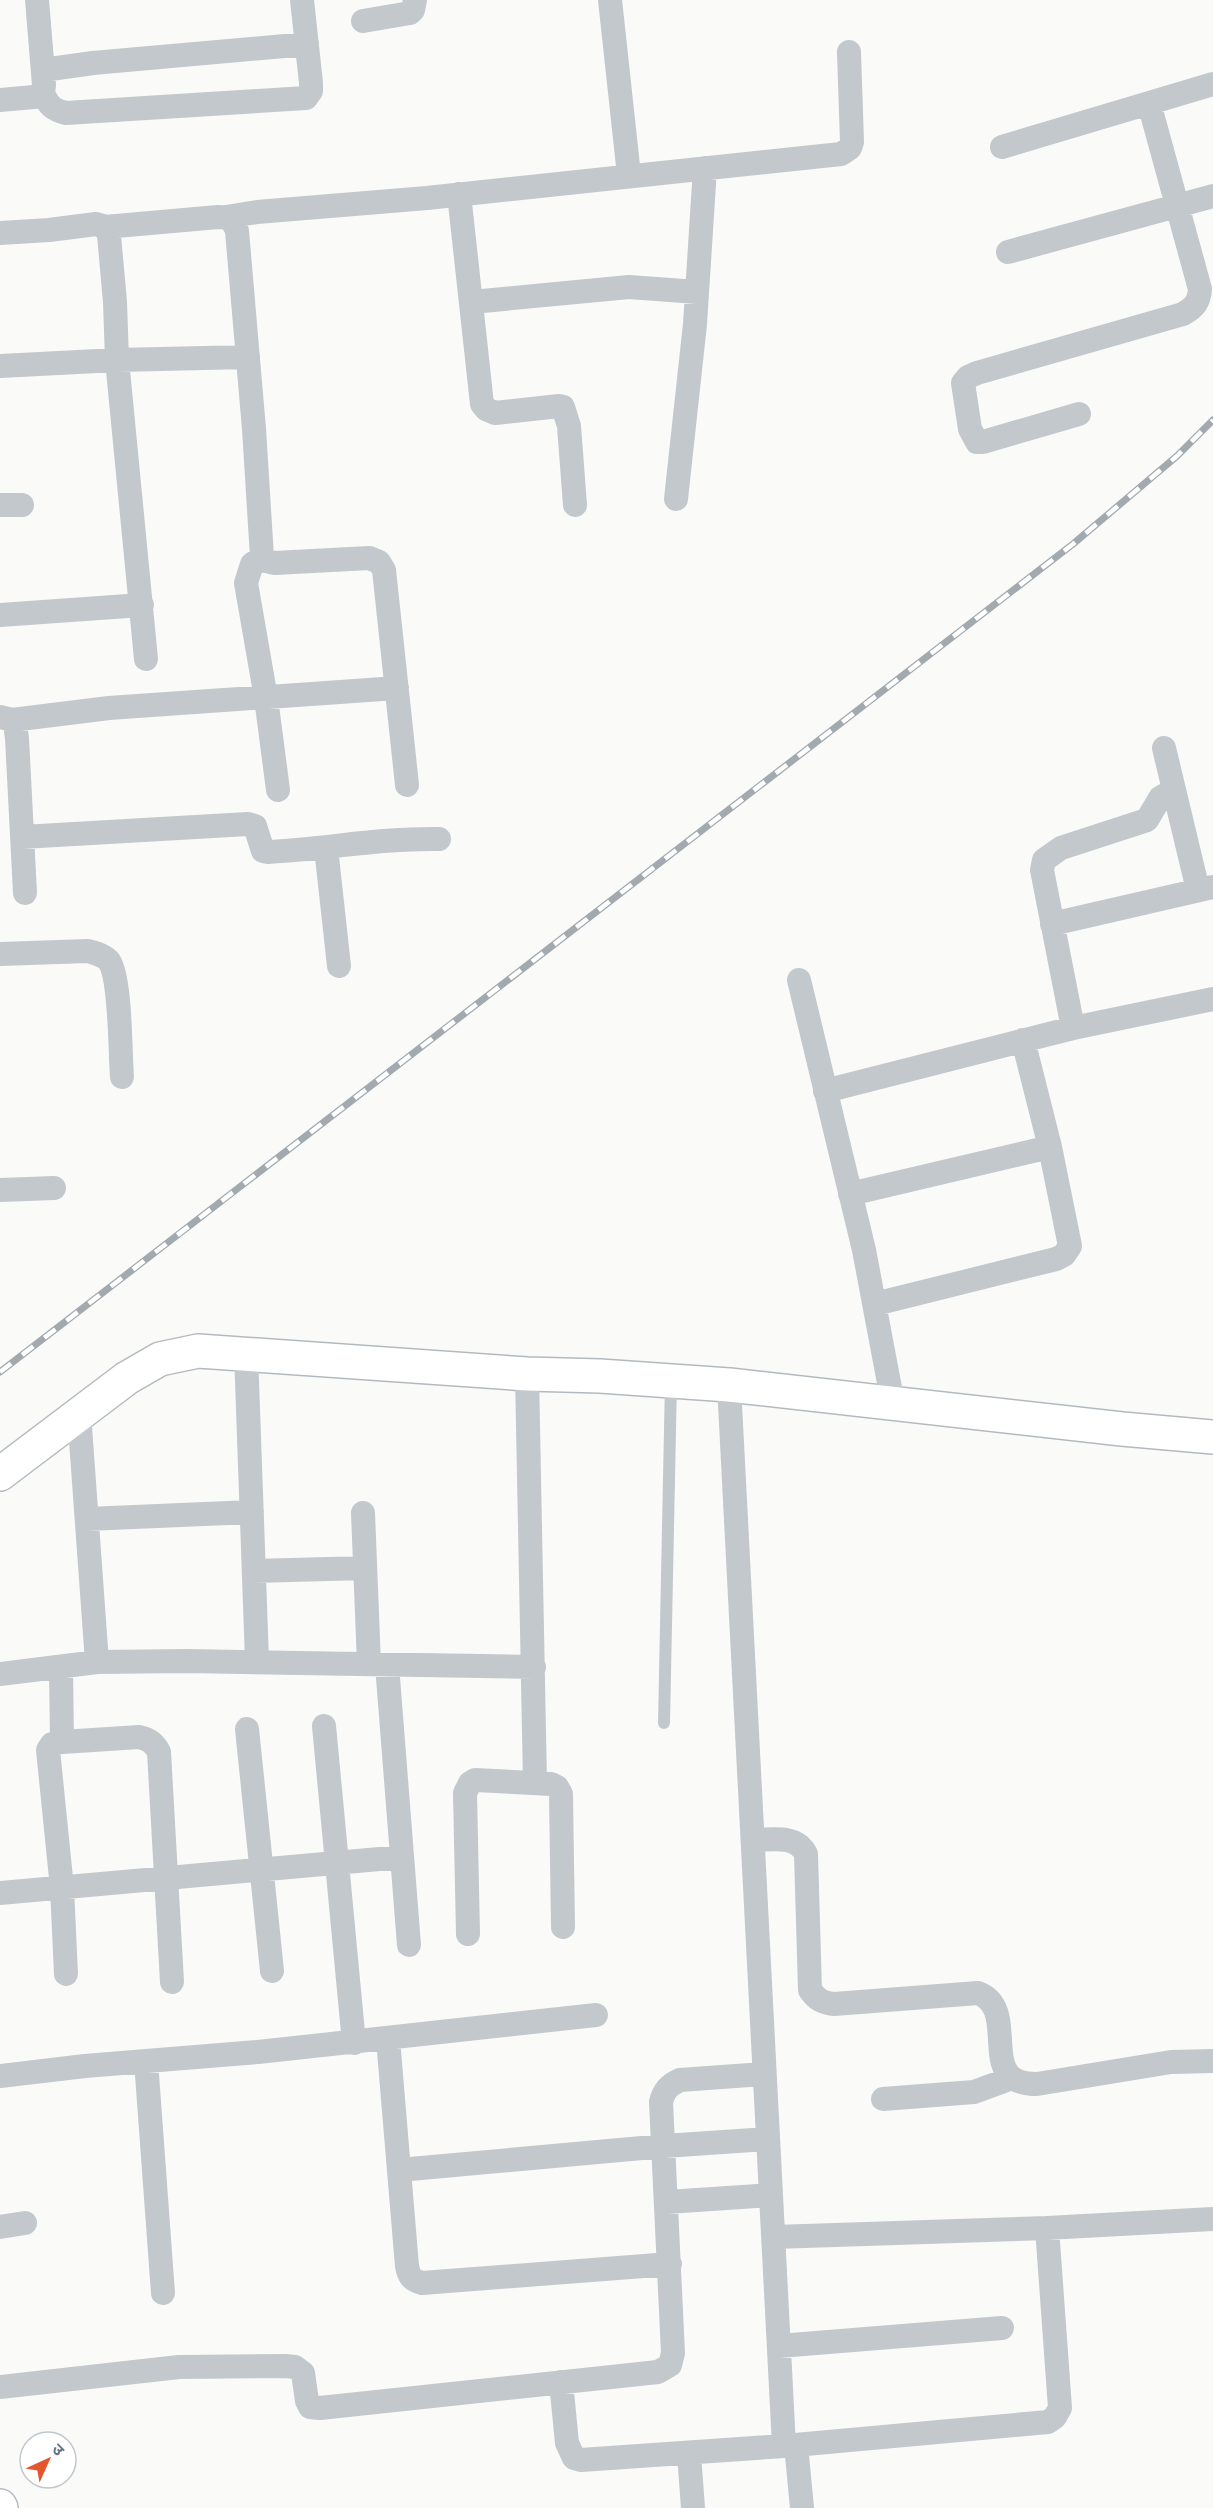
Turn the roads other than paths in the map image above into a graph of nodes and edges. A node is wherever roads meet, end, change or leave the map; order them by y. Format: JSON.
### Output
{"nodes":[{"id":1,"x":38,"y":0,"type":"edge"},
{"id":2,"x":302,"y":0,"type":"edge"},
{"id":3,"x":415,"y":0,"type":"edge"},
{"id":4,"x":610,"y":0,"type":"edge"},
{"id":5,"x":363,"y":21,"type":"dead end"},
{"id":6,"x":307,"y":44,"type":"junction"},
{"id":7,"x":849,"y":52,"type":"dead end"},
{"id":8,"x":43,"y":82,"type":"junction"},
{"id":9,"x":1213,"y":84,"type":"edge"},
{"id":10,"x":0,"y":100,"type":"edge"},
{"id":11,"x":1149,"y":103,"type":"junction"},
{"id":12,"x":1002,"y":147,"type":"dead end"},
{"id":13,"x":705,"y":168,"type":"junction"},
{"id":14,"x":629,"y":175,"type":"junction"},
{"id":15,"x":459,"y":194,"type":"junction"},
{"id":16,"x":1213,"y":196,"type":"edge"},
{"id":17,"x":1176,"y":206,"type":"junction"},
{"id":18,"x":226,"y":217,"type":"junction"},
{"id":19,"x":105,"y":227,"type":"junction"},
{"id":20,"x":0,"y":233,"type":"edge"},
{"id":21,"x":1008,"y":252,"type":"dead end"},
{"id":22,"x":697,"y":292,"type":"junction"},
{"id":23,"x":472,"y":302,"type":"junction"},
{"id":24,"x":248,"y":357,"type":"junction"},
{"id":25,"x":117,"y":360,"type":"junction"},
{"id":26,"x":0,"y":366,"type":"edge"},
{"id":27,"x":1079,"y":414,"type":"dead end"},
{"id":28,"x":676,"y":499,"type":"dead end"},
{"id":29,"x":575,"y":505,"type":"dead end"},
{"id":30,"x":261,"y":557,"type":"junction"},
{"id":31,"x":142,"y":605,"type":"junction"},
{"id":32,"x":0,"y":615,"type":"edge"},
{"id":33,"x":146,"y":660,"type":"dead end"},
{"id":34,"x":397,"y":688,"type":"junction"},
{"id":35,"x":266,"y":698,"type":"junction"},
{"id":36,"x":6,"y":719,"type":"edge"},
{"id":37,"x":1164,"y":748,"type":"dead end"},
{"id":38,"x":407,"y":784,"type":"dead end"},
{"id":39,"x":278,"y":790,"type":"dead end"},
{"id":40,"x":1174,"y":790,"type":"junction"},
{"id":41,"x":22,"y":837,"type":"junction"},
{"id":42,"x":439,"y":839,"type":"dead end"},
{"id":43,"x":326,"y":848,"type":"junction"},
{"id":44,"x":1206,"y":889,"type":"edge"},
{"id":45,"x":25,"y":893,"type":"dead end"},
{"id":46,"x":1052,"y":924,"type":"junction"},
{"id":47,"x":0,"y":954,"type":"edge"},
{"id":48,"x":339,"y":966,"type":"dead end"},
{"id":49,"x":799,"y":980,"type":"dead end"},
{"id":50,"x":1212,"y":1004,"type":"edge"},
{"id":51,"x":1073,"y":1028,"type":"junction"},
{"id":52,"x":1023,"y":1041,"type":"junction"},
{"id":53,"x":122,"y":1077,"type":"dead end"},
{"id":54,"x":825,"y":1091,"type":"junction"},
{"id":55,"x":1050,"y":1147,"type":"junction"},
{"id":56,"x":54,"y":1188,"type":"dead end"},
{"id":57,"x":0,"y":1190,"type":"edge"},
{"id":58,"x":850,"y":1194,"type":"junction"},
{"id":59,"x":875,"y":1304,"type":"junction"},
{"id":60,"x":246,"y":1353,"type":"junction"},
{"id":61,"x":527,"y":1374,"type":"junction"},
{"id":62,"x":671,"y":1380,"type":"junction"},
{"id":63,"x":729,"y":1384,"type":"junction"},
{"id":64,"x":892,"y":1404,"type":"junction"},
{"id":65,"x":80,"y":1413,"type":"junction"},
{"id":66,"x":1213,"y":1437,"type":"edge"},
{"id":67,"x":0,"y":1474,"type":"edge"},
{"id":68,"x":252,"y":1512,"type":"junction"},
{"id":69,"x":363,"y":1513,"type":"dead end"},
{"id":70,"x":87,"y":1519,"type":"junction"},
{"id":71,"x":365,"y":1568,"type":"junction"},
{"id":72,"x":254,"y":1571,"type":"junction"},
{"id":73,"x":257,"y":1661,"type":"junction"},
{"id":74,"x":97,"y":1662,"type":"junction"},
{"id":75,"x":378,"y":1664,"type":"junction"},
{"id":76,"x":61,"y":1667,"type":"junction"},
{"id":77,"x":534,"y":1667,"type":"junction"},
{"id":78,"x":0,"y":1674,"type":"edge"},
{"id":79,"x":664,"y":1724,"type":"dead end"},
{"id":80,"x":324,"y":1726,"type":"dead end"},
{"id":81,"x":248,"y":1729,"type":"dead end"},
{"id":82,"x":62,"y":1742,"type":"junction"},
{"id":83,"x":535,"y":1783,"type":"junction"},
{"id":84,"x":753,"y":1840,"type":"junction"},
{"id":85,"x":402,"y":1857,"type":"junction"},
{"id":86,"x":338,"y":1863,"type":"junction"},
{"id":87,"x":260,"y":1870,"type":"junction"},
{"id":88,"x":166,"y":1878,"type":"junction"},
{"id":89,"x":62,"y":1888,"type":"junction"},
{"id":90,"x":0,"y":1893,"type":"edge"},
{"id":91,"x":563,"y":1927,"type":"dead end"},
{"id":92,"x":468,"y":1934,"type":"dead end"},
{"id":93,"x":409,"y":1945,"type":"dead end"},
{"id":94,"x":272,"y":1971,"type":"dead end"},
{"id":95,"x":66,"y":1974,"type":"dead end"},
{"id":96,"x":172,"y":1982,"type":"dead end"},
{"id":97,"x":596,"y":2015,"type":"dead end"},
{"id":98,"x":388,"y":2039,"type":"junction"},
{"id":99,"x":354,"y":2043,"type":"junction"},
{"id":100,"x":146,"y":2061,"type":"junction"},
{"id":101,"x":1213,"y":2061,"type":"edge"},
{"id":102,"x":1213,"y":2071,"type":"edge"},
{"id":103,"x":764,"y":2074,"type":"junction"},
{"id":104,"x":0,"y":2076,"type":"edge"},
{"id":105,"x":1012,"y":2078,"type":"junction"},
{"id":106,"x":1213,"y":2082,"type":"edge"},
{"id":107,"x":884,"y":2099,"type":"dead end"},
{"id":108,"x":768,"y":2139,"type":"junction"},
{"id":109,"x":664,"y":2146,"type":"junction"},
{"id":110,"x":399,"y":2170,"type":"junction"},
{"id":111,"x":771,"y":2195,"type":"junction"},
{"id":112,"x":667,"y":2202,"type":"junction"},
{"id":113,"x":1213,"y":2219,"type":"edge"},
{"id":114,"x":25,"y":2223,"type":"dead end"},
{"id":115,"x":0,"y":2227,"type":"edge"},
{"id":116,"x":1047,"y":2228,"type":"junction"},
{"id":117,"x":774,"y":2237,"type":"junction"},
{"id":118,"x":670,"y":2264,"type":"junction"},
{"id":119,"x":164,"y":2293,"type":"dead end"},
{"id":120,"x":1002,"y":2328,"type":"dead end"},
{"id":121,"x":779,"y":2346,"type":"junction"},
{"id":122,"x":561,"y":2382,"type":"junction"},
{"id":123,"x":0,"y":2387,"type":"edge"},
{"id":124,"x":790,"y":2446,"type":"junction"},
{"id":125,"x":689,"y":2454,"type":"junction"},
{"id":126,"x":693,"y":2508,"type":"edge"},
{"id":127,"x":802,"y":2508,"type":"edge"}],
"edges":[{"from":1,"to":8,"type":"street"},
{"from":2,"to":6,"type":"street"},
{"from":3,"to":5,"type":"street"},
{"from":4,"to":14,"type":"street"},
{"from":6,"to":8,"type":"street"},
{"from":6,"to":8,"type":"street"},
{"from":7,"to":13,"type":"street"},
{"from":8,"to":10,"type":"street"},
{"from":9,"to":11,"type":"street"},
{"from":11,"to":12,"type":"street"},
{"from":11,"to":17,"type":"street"},
{"from":13,"to":14,"type":"street"},
{"from":13,"to":22,"type":"street"},
{"from":14,"to":15,"type":"street"},
{"from":15,"to":18,"type":"street"},
{"from":15,"to":23,"type":"street"},
{"from":16,"to":17,"type":"street"},
{"from":17,"to":21,"type":"street"},
{"from":17,"to":27,"type":"street"},
{"from":18,"to":19,"type":"street"},
{"from":18,"to":24,"type":"street"},
{"from":19,"to":20,"type":"street"},
{"from":19,"to":25,"type":"street"},
{"from":22,"to":23,"type":"street"},
{"from":22,"to":28,"type":"street"},
{"from":23,"to":29,"type":"street"},
{"from":24,"to":25,"type":"street"},
{"from":24,"to":30,"type":"street"},
{"from":25,"to":26,"type":"street"},
{"from":25,"to":31,"type":"street"},
{"from":30,"to":34,"type":"street"},
{"from":30,"to":35,"type":"street"},
{"from":31,"to":32,"type":"street"},
{"from":31,"to":33,"type":"street"},
{"from":34,"to":35,"type":"street"},
{"from":34,"to":38,"type":"street"},
{"from":35,"to":36,"type":"street"},
{"from":35,"to":39,"type":"street"},
{"from":36,"to":41,"type":"street"},
{"from":37,"to":40,"type":"street"},
{"from":40,"to":44,"type":"street"},
{"from":40,"to":46,"type":"street"},
{"from":41,"to":43,"type":"street"},
{"from":41,"to":45,"type":"street"},
{"from":42,"to":43,"type":"street"},
{"from":43,"to":48,"type":"street"},
{"from":44,"to":46,"type":"street"},
{"from":46,"to":51,"type":"street"},
{"from":47,"to":53,"type":"street"},
{"from":49,"to":54,"type":"street"},
{"from":50,"to":51,"type":"street"},
{"from":51,"to":52,"type":"street"},
{"from":52,"to":54,"type":"street"},
{"from":52,"to":55,"type":"street"},
{"from":54,"to":58,"type":"street"},
{"from":55,"to":58,"type":"street"},
{"from":55,"to":59,"type":"street"},
{"from":56,"to":57,"type":"street"},
{"from":58,"to":59,"type":"street"},
{"from":59,"to":64,"type":"street"},
{"from":60,"to":61,"type":"street"},
{"from":60,"to":65,"type":"street"},
{"from":60,"to":68,"type":"street"},
{"from":61,"to":62,"type":"street"},
{"from":61,"to":77,"type":"street"},
{"from":62,"to":63,"type":"street"},
{"from":62,"to":79,"type":"lane"},
{"from":63,"to":64,"type":"street"},
{"from":63,"to":84,"type":"street"},
{"from":64,"to":66,"type":"street"},
{"from":65,"to":67,"type":"street"},
{"from":65,"to":70,"type":"street"},
{"from":68,"to":70,"type":"street"},
{"from":68,"to":72,"type":"street"},
{"from":69,"to":71,"type":"street"},
{"from":70,"to":74,"type":"street"},
{"from":71,"to":72,"type":"street"},
{"from":71,"to":75,"type":"street"},
{"from":72,"to":73,"type":"street"},
{"from":73,"to":74,"type":"street"},
{"from":73,"to":75,"type":"street"},
{"from":74,"to":76,"type":"street"},
{"from":75,"to":77,"type":"street"},
{"from":75,"to":85,"type":"street"},
{"from":76,"to":78,"type":"street"},
{"from":76,"to":82,"type":"street"},
{"from":77,"to":83,"type":"street"},
{"from":80,"to":86,"type":"street"},
{"from":81,"to":87,"type":"street"},
{"from":82,"to":88,"type":"street"},
{"from":82,"to":89,"type":"street"},
{"from":83,"to":91,"type":"street"},
{"from":83,"to":92,"type":"street"},
{"from":84,"to":103,"type":"street"},
{"from":84,"to":105,"type":"street"},
{"from":85,"to":86,"type":"street"},
{"from":85,"to":93,"type":"street"},
{"from":86,"to":87,"type":"street"},
{"from":86,"to":99,"type":"street"},
{"from":87,"to":88,"type":"street"},
{"from":87,"to":94,"type":"street"},
{"from":88,"to":89,"type":"street"},
{"from":88,"to":96,"type":"street"},
{"from":89,"to":90,"type":"street"},
{"from":89,"to":95,"type":"street"},
{"from":97,"to":98,"type":"street"},
{"from":98,"to":99,"type":"street"},
{"from":98,"to":110,"type":"street"},
{"from":99,"to":100,"type":"street"},
{"from":100,"to":104,"type":"street"},
{"from":100,"to":119,"type":"street"},
{"from":101,"to":105,"type":"street"},
{"from":102,"to":106,"type":"street"},
{"from":103,"to":108,"type":"street"},
{"from":103,"to":109,"type":"street"},
{"from":105,"to":107,"type":"street"},
{"from":108,"to":109,"type":"street"},
{"from":108,"to":111,"type":"street"},
{"from":109,"to":110,"type":"street"},
{"from":109,"to":112,"type":"street"},
{"from":110,"to":118,"type":"street"},
{"from":111,"to":112,"type":"street"},
{"from":111,"to":117,"type":"street"},
{"from":112,"to":118,"type":"street"},
{"from":113,"to":116,"type":"street"},
{"from":114,"to":115,"type":"street"},
{"from":116,"to":117,"type":"street"},
{"from":116,"to":124,"type":"street"},
{"from":117,"to":121,"type":"street"},
{"from":118,"to":122,"type":"street"},
{"from":120,"to":121,"type":"street"},
{"from":121,"to":124,"type":"street"},
{"from":122,"to":123,"type":"street"},
{"from":122,"to":125,"type":"street"},
{"from":124,"to":125,"type":"street"},
{"from":124,"to":127,"type":"street"},
{"from":125,"to":126,"type":"street"}]}
